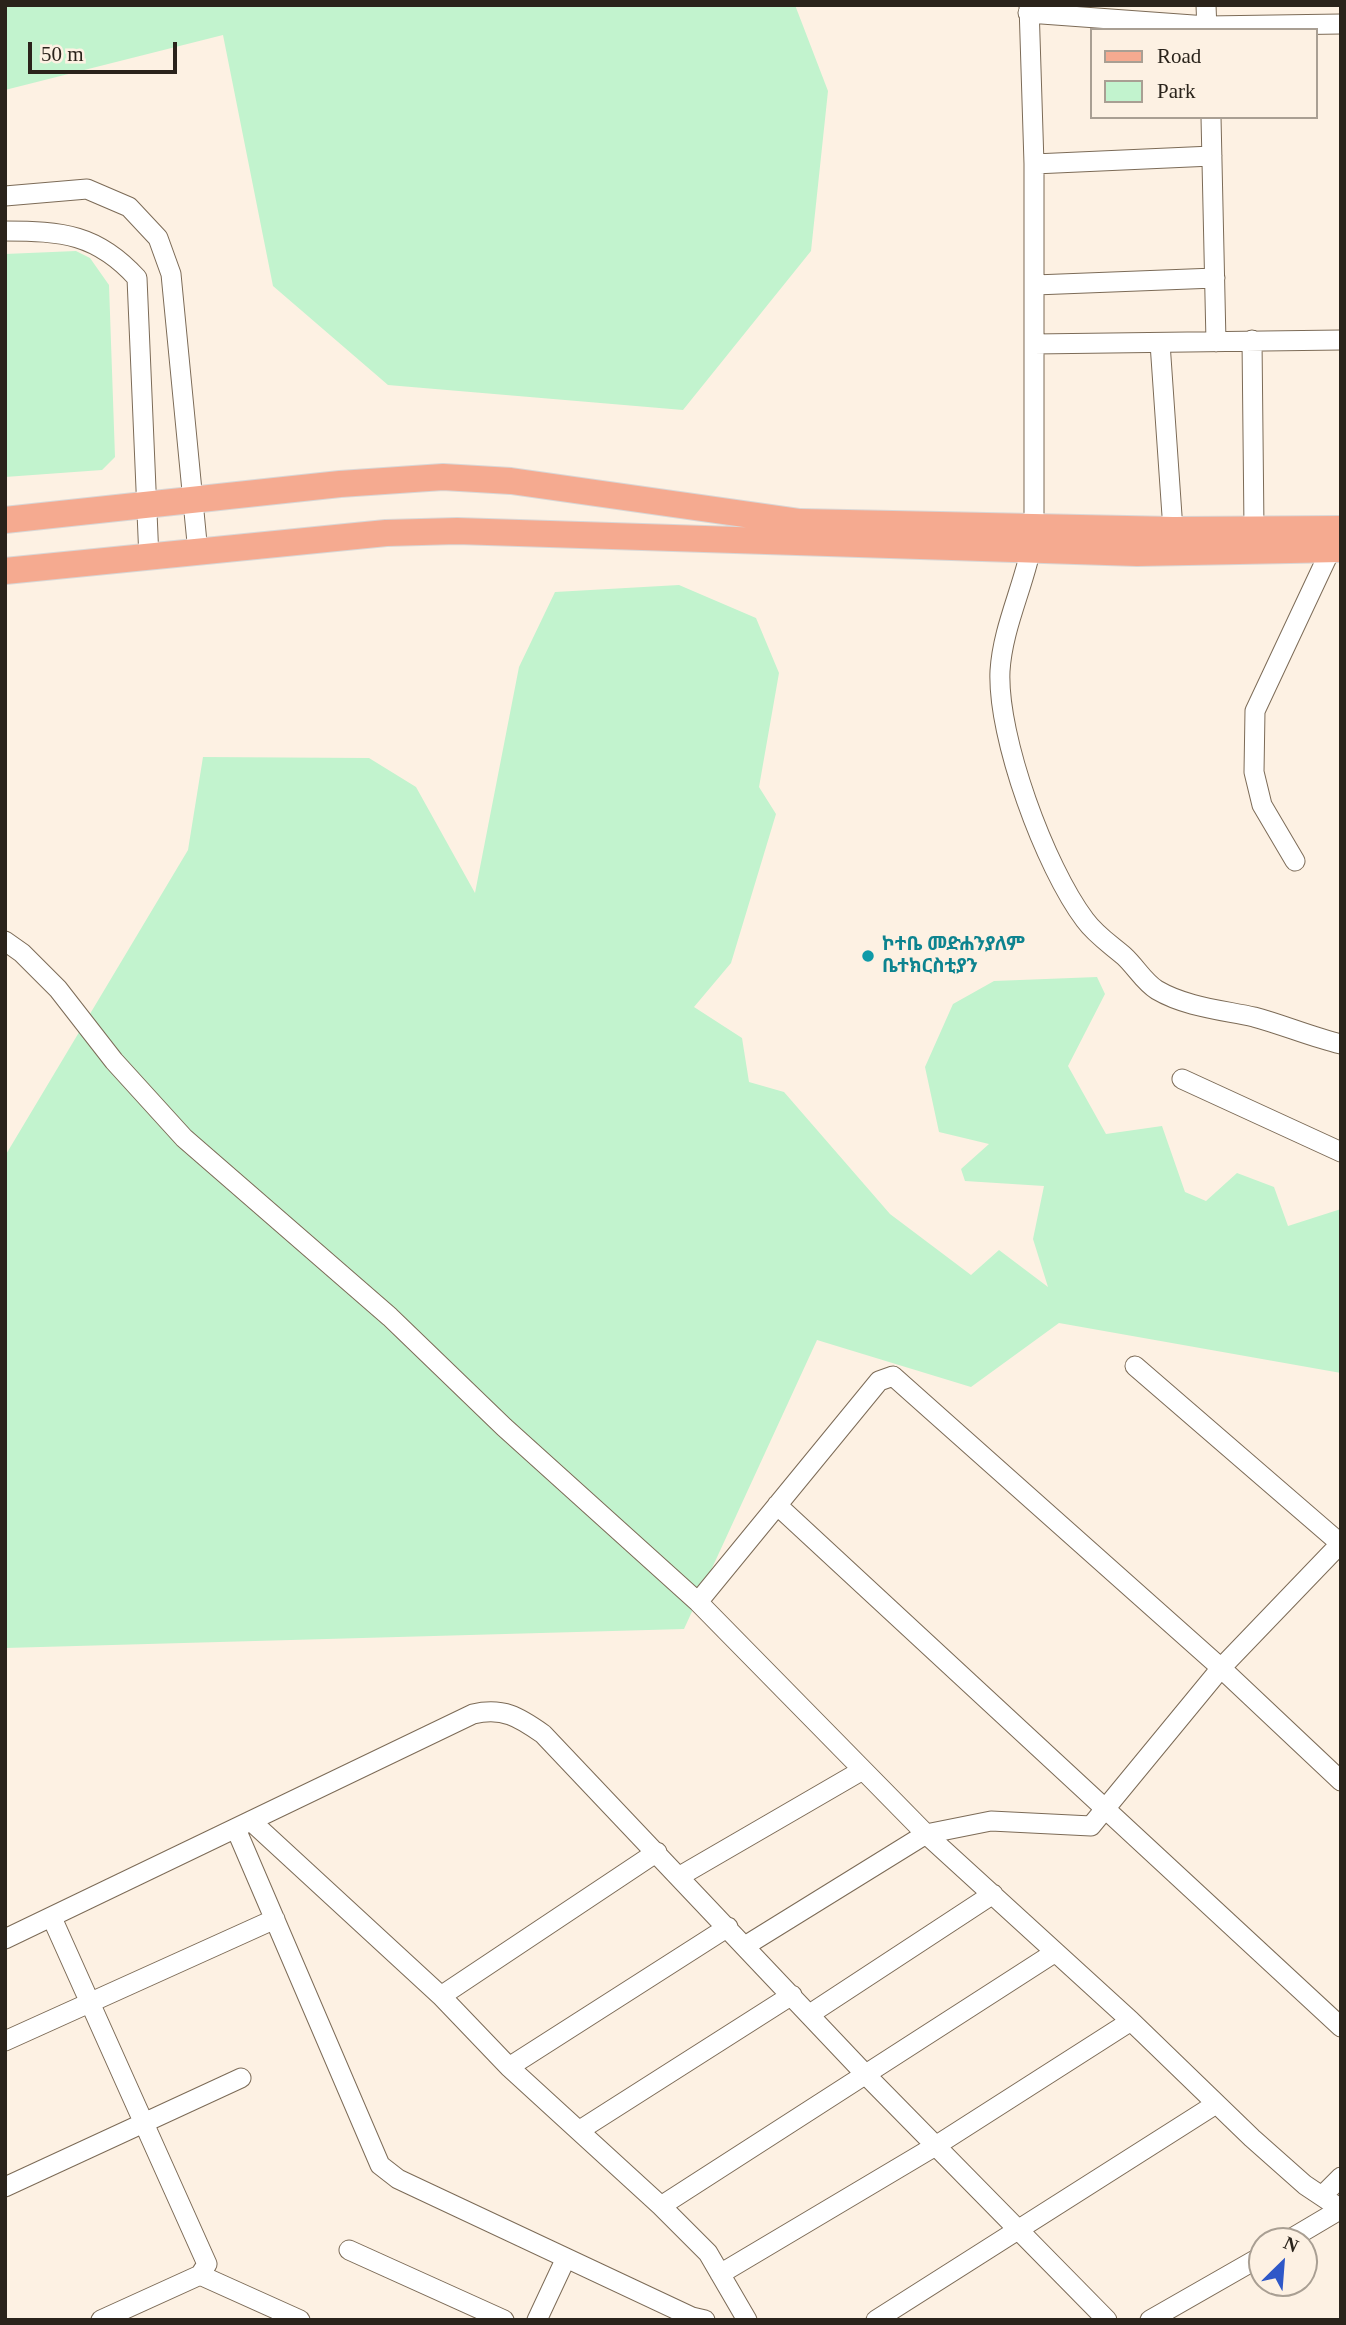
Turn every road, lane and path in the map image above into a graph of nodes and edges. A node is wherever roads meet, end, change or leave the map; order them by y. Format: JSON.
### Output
{"nodes":[{"id":1,"x":1206,"y":5,"type":"edge"},
{"id":2,"x":1029,"y":9,"type":"edge"},
{"id":3,"x":1341,"y":24,"type":"edge"},
{"id":4,"x":1207,"y":28,"type":"edge"},
{"id":5,"x":1211,"y":119,"type":"edge"},
{"id":6,"x":1212,"y":156,"type":"junction"},
{"id":7,"x":1034,"y":164,"type":"junction"},
{"id":8,"x":5,"y":196,"type":"edge"},
{"id":9,"x":5,"y":231,"type":"edge"},
{"id":10,"x":1215,"y":278,"type":"junction"},
{"id":11,"x":1035,"y":285,"type":"junction"},
{"id":12,"x":1252,"y":340,"type":"junction"},
{"id":13,"x":1341,"y":340,"type":"edge"},
{"id":14,"x":1216,"y":342,"type":"junction"},
{"id":15,"x":1160,"y":343,"type":"junction"},
{"id":16,"x":1034,"y":344,"type":"junction"},
{"id":17,"x":192,"y":501,"type":"junction"},
{"id":18,"x":147,"y":507,"type":"junction"},
{"id":19,"x":5,"y":520,"type":"edge"},
{"id":20,"x":1254,"y":529,"type":"junction"},
{"id":21,"x":1173,"y":530,"type":"junction"},
{"id":22,"x":801,"y":532,"type":"junction"},
{"id":23,"x":1033,"y":539,"type":"junction"},
{"id":24,"x":1338,"y":542,"type":"edge"},
{"id":25,"x":198,"y":553,"type":"junction"},
{"id":26,"x":149,"y":559,"type":"junction"},
{"id":27,"x":5,"y":571,"type":"edge"},
{"id":28,"x":1296,"y":861,"type":"dead end"},
{"id":29,"x":5,"y":941,"type":"edge"},
{"id":30,"x":1341,"y":1044,"type":"edge"},
{"id":31,"x":1182,"y":1079,"type":"dead end"},
{"id":32,"x":1341,"y":1152,"type":"edge"},
{"id":33,"x":1135,"y":1366,"type":"dead end"},
{"id":34,"x":777,"y":1505,"type":"junction"},
{"id":35,"x":1341,"y":1544,"type":"edge"},
{"id":36,"x":698,"y":1602,"type":"junction"},
{"id":37,"x":1221,"y":1668,"type":"junction"},
{"id":38,"x":861,"y":1771,"type":"junction"},
{"id":39,"x":1341,"y":1780,"type":"edge"},
{"id":40,"x":1107,"y":1808,"type":"junction"},
{"id":41,"x":244,"y":1825,"type":"junction"},
{"id":42,"x":926,"y":1834,"type":"junction"},
{"id":43,"x":657,"y":1852,"type":"junction"},
{"id":44,"x":680,"y":1876,"type":"junction"},
{"id":45,"x":993,"y":1894,"type":"junction"},
{"id":46,"x":52,"y":1918,"type":"junction"},
{"id":47,"x":275,"y":1919,"type":"junction"},
{"id":48,"x":728,"y":1927,"type":"junction"},
{"id":49,"x":5,"y":1939,"type":"edge"},
{"id":50,"x":745,"y":1946,"type":"junction"},
{"id":51,"x":1054,"y":1953,"type":"junction"},
{"id":52,"x":792,"y":1995,"type":"junction"},
{"id":53,"x":440,"y":1996,"type":"junction"},
{"id":54,"x":90,"y":2002,"type":"junction"},
{"id":55,"x":810,"y":2014,"type":"junction"},
{"id":56,"x":1130,"y":2021,"type":"junction"},
{"id":57,"x":1341,"y":2027,"type":"edge"},
{"id":58,"x":5,"y":2041,"type":"edge"},
{"id":59,"x":509,"y":2067,"type":"junction"},
{"id":60,"x":867,"y":2076,"type":"junction"},
{"id":61,"x":241,"y":2078,"type":"dead end"},
{"id":62,"x":1216,"y":2104,"type":"junction"},
{"id":63,"x":144,"y":2123,"type":"junction"},
{"id":64,"x":580,"y":2130,"type":"junction"},
{"id":65,"x":937,"y":2145,"type":"junction"},
{"id":66,"x":1341,"y":2177,"type":"edge"},
{"id":67,"x":5,"y":2187,"type":"edge"},
{"id":68,"x":1322,"y":2196,"type":"junction"},
{"id":69,"x":661,"y":2206,"type":"junction"},
{"id":70,"x":1310,"y":2227,"type":"edge"},
{"id":71,"x":1017,"y":2230,"type":"junction"},
{"id":72,"x":349,"y":2250,"type":"dead end"},
{"id":73,"x":566,"y":2258,"type":"junction"},
{"id":74,"x":1248,"y":2264,"type":"edge"},
{"id":75,"x":720,"y":2274,"type":"junction"},
{"id":76,"x":200,"y":2275,"type":"junction"},
{"id":77,"x":102,"y":2320,"type":"edge"},
{"id":78,"x":300,"y":2320,"type":"edge"},
{"id":79,"x":504,"y":2320,"type":"edge"},
{"id":80,"x":537,"y":2320,"type":"edge"},
{"id":81,"x":705,"y":2320,"type":"edge"},
{"id":82,"x":747,"y":2320,"type":"edge"},
{"id":83,"x":876,"y":2320,"type":"edge"},
{"id":84,"x":1107,"y":2320,"type":"edge"},
{"id":85,"x":1150,"y":2320,"type":"edge"}],
"edges":[{"from":1,"to":4,"type":"street"},
{"from":2,"to":4,"type":"street"},
{"from":2,"to":7,"type":"street"},
{"from":3,"to":4,"type":"street"},
{"from":5,"to":6,"type":"street"},
{"from":6,"to":7,"type":"street"},
{"from":6,"to":10,"type":"street"},
{"from":7,"to":11,"type":"street"},
{"from":8,"to":17,"type":"street"},
{"from":9,"to":18,"type":"street"},
{"from":10,"to":11,"type":"street"},
{"from":10,"to":14,"type":"street"},
{"from":11,"to":16,"type":"street"},
{"from":12,"to":13,"type":"street"},
{"from":12,"to":14,"type":"street"},
{"from":12,"to":20,"type":"street"},
{"from":14,"to":15,"type":"street"},
{"from":15,"to":16,"type":"street"},
{"from":15,"to":21,"type":"street"},
{"from":16,"to":23,"type":"street"},
{"from":17,"to":18,"type":"main road"},
{"from":17,"to":22,"type":"main road"},
{"from":17,"to":25,"type":"street"},
{"from":18,"to":19,"type":"main road"},
{"from":18,"to":26,"type":"street"},
{"from":20,"to":21,"type":"main road"},
{"from":20,"to":24,"type":"main road"},
{"from":21,"to":23,"type":"main road"},
{"from":22,"to":23,"type":"main road"},
{"from":22,"to":25,"type":"main road"},
{"from":23,"to":24,"type":"main road"},
{"from":23,"to":30,"type":"street"},
{"from":24,"to":28,"type":"street"},
{"from":25,"to":26,"type":"main road"},
{"from":26,"to":27,"type":"main road"},
{"from":29,"to":36,"type":"street"},
{"from":31,"to":32,"type":"street"},
{"from":33,"to":35,"type":"street"},
{"from":34,"to":36,"type":"street"},
{"from":34,"to":37,"type":"street"},
{"from":34,"to":40,"type":"street"},
{"from":35,"to":37,"type":"street"},
{"from":36,"to":38,"type":"street"},
{"from":37,"to":39,"type":"street"},
{"from":37,"to":40,"type":"street"},
{"from":38,"to":42,"type":"street"},
{"from":38,"to":44,"type":"street"},
{"from":40,"to":42,"type":"street"},
{"from":40,"to":57,"type":"street"},
{"from":41,"to":43,"type":"street"},
{"from":41,"to":46,"type":"street"},
{"from":41,"to":47,"type":"street"},
{"from":41,"to":53,"type":"street"},
{"from":42,"to":45,"type":"street"},
{"from":42,"to":50,"type":"street"},
{"from":43,"to":44,"type":"street"},
{"from":43,"to":53,"type":"street"},
{"from":44,"to":48,"type":"street"},
{"from":45,"to":51,"type":"street"},
{"from":45,"to":55,"type":"street"},
{"from":46,"to":49,"type":"street"},
{"from":46,"to":54,"type":"street"},
{"from":47,"to":54,"type":"street"},
{"from":47,"to":73,"type":"street"},
{"from":48,"to":50,"type":"street"},
{"from":48,"to":59,"type":"street"},
{"from":50,"to":52,"type":"street"},
{"from":51,"to":56,"type":"street"},
{"from":51,"to":60,"type":"street"},
{"from":52,"to":55,"type":"street"},
{"from":52,"to":64,"type":"street"},
{"from":53,"to":59,"type":"street"},
{"from":54,"to":58,"type":"street"},
{"from":54,"to":63,"type":"street"},
{"from":55,"to":60,"type":"street"},
{"from":56,"to":62,"type":"street"},
{"from":56,"to":65,"type":"street"},
{"from":59,"to":64,"type":"street"},
{"from":60,"to":65,"type":"street"},
{"from":60,"to":69,"type":"street"},
{"from":61,"to":63,"type":"street"},
{"from":62,"to":68,"type":"street"},
{"from":62,"to":71,"type":"street"},
{"from":63,"to":67,"type":"street"},
{"from":63,"to":76,"type":"street"},
{"from":64,"to":69,"type":"street"},
{"from":65,"to":71,"type":"street"},
{"from":65,"to":75,"type":"street"},
{"from":66,"to":68,"type":"street"},
{"from":68,"to":70,"type":"street"},
{"from":69,"to":75,"type":"street"},
{"from":71,"to":83,"type":"street"},
{"from":71,"to":84,"type":"street"},
{"from":72,"to":79,"type":"street"},
{"from":73,"to":80,"type":"street"},
{"from":73,"to":81,"type":"street"},
{"from":74,"to":85,"type":"street"},
{"from":75,"to":82,"type":"street"},
{"from":76,"to":77,"type":"street"},
{"from":76,"to":78,"type":"street"}]}
